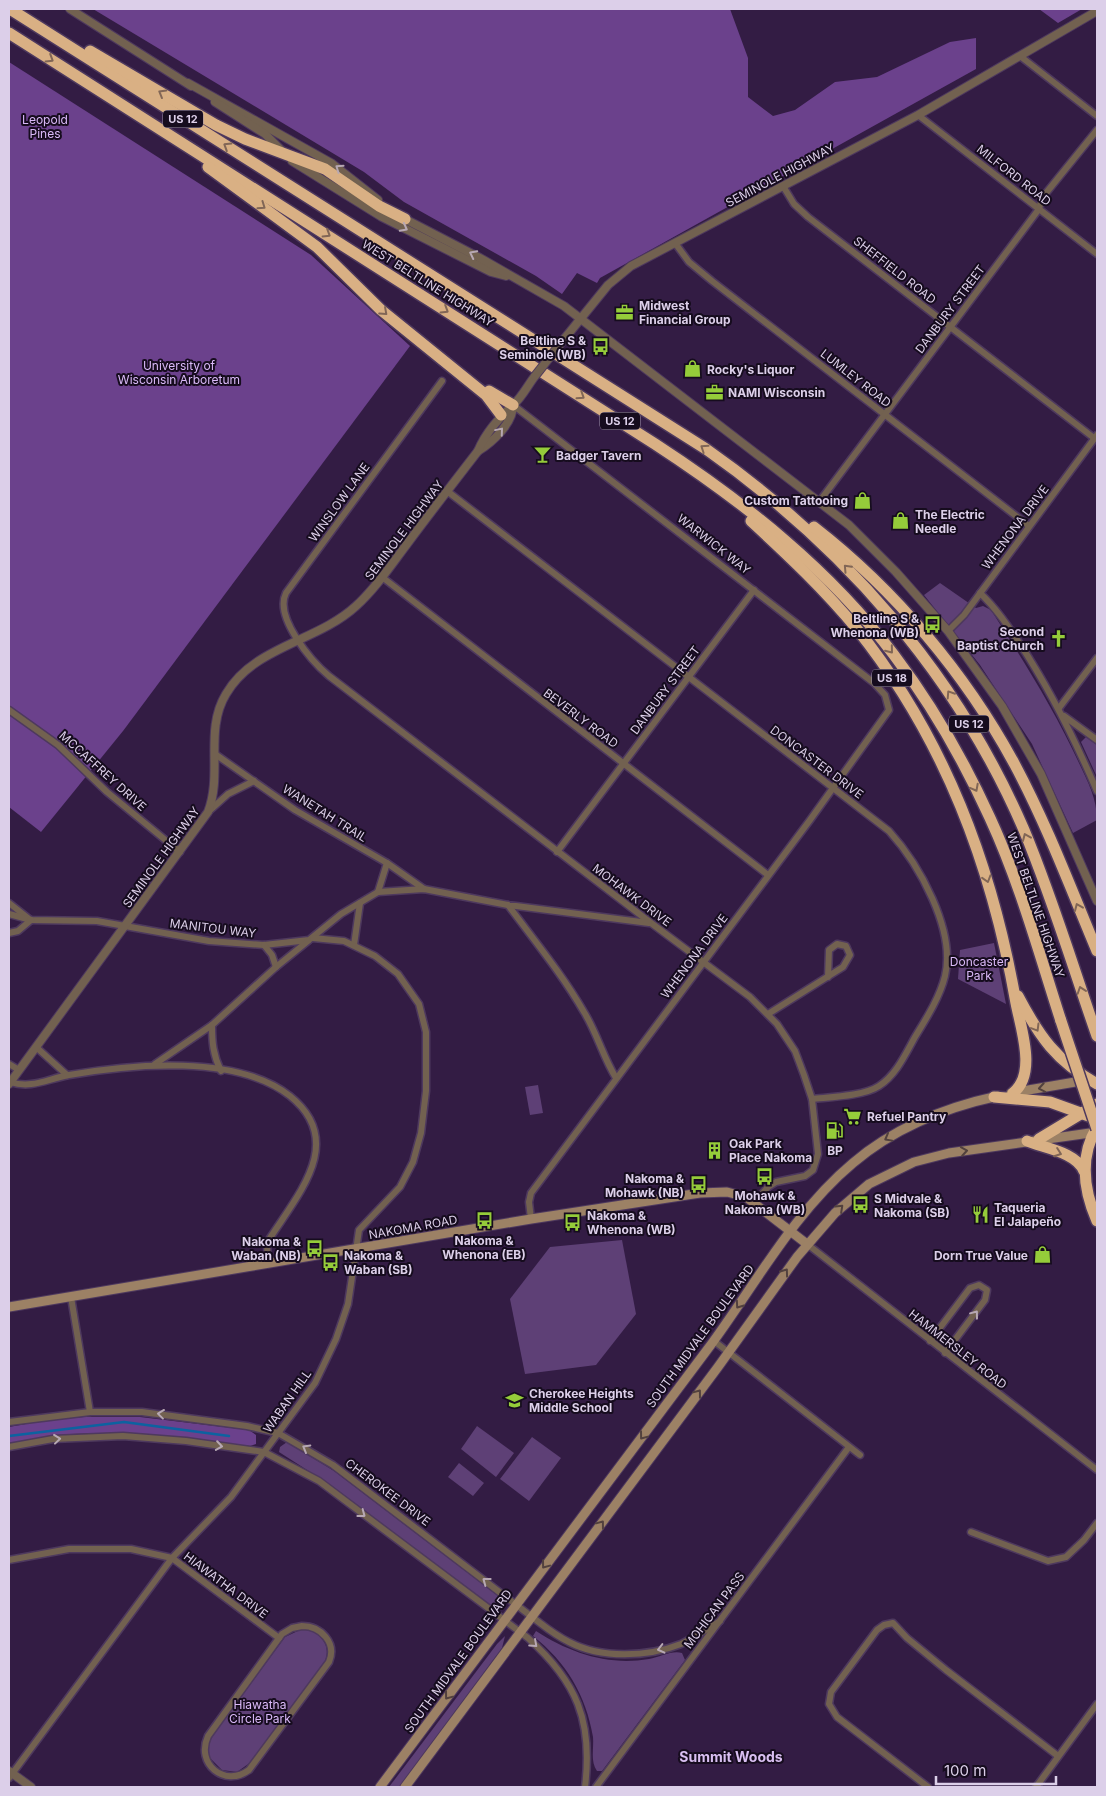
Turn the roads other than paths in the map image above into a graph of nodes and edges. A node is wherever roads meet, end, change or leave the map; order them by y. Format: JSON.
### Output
{"nodes":[{"id":1,"x":11,"y":9,"type":"edge"},
{"id":2,"x":70,"y":9,"type":"edge"},
{"id":3,"x":1097,"y":11,"type":"edge"},
{"id":4,"x":9,"y":34,"type":"edge"},
{"id":5,"x":1020,"y":56,"type":"junction"},
{"id":6,"x":188,"y":83,"type":"junction"},
{"id":7,"x":94,"y":86,"type":"junction"},
{"id":8,"x":918,"y":115,"type":"junction"},
{"id":9,"x":1097,"y":116,"type":"edge"},
{"id":10,"x":1097,"y":130,"type":"edge"},
{"id":11,"x":283,"y":153,"type":"junction"},
{"id":12,"x":783,"y":186,"type":"junction"},
{"id":13,"x":1040,"y":209,"type":"junction"},
{"id":14,"x":405,"y":220,"type":"junction"},
{"id":15,"x":675,"y":243,"type":"junction"},
{"id":16,"x":1097,"y":254,"type":"edge"},
{"id":17,"x":515,"y":278,"type":"junction"},
{"id":18,"x":580,"y":318,"type":"junction"},
{"id":19,"x":951,"y":327,"type":"junction"},
{"id":20,"x":450,"y":365,"type":"junction"},
{"id":21,"x":442,"y":381,"type":"dead end"},
{"id":22,"x":513,"y":405,"type":"junction"},
{"id":23,"x":885,"y":414,"type":"junction"},
{"id":24,"x":501,"y":415,"type":"junction"},
{"id":25,"x":1096,"y":437,"type":"edge"},
{"id":26,"x":478,"y":451,"type":"junction"},
{"id":27,"x":701,"y":474,"type":"junction"},
{"id":28,"x":744,"y":476,"type":"junction"},
{"id":29,"x":447,"y":491,"type":"junction"},
{"id":30,"x":819,"y":502,"type":"junction"},
{"id":31,"x":1029,"y":526,"type":"junction"},
{"id":32,"x":382,"y":577,"type":"junction"},
{"id":33,"x":754,"y":590,"type":"junction"},
{"id":34,"x":980,"y":593,"type":"junction"},
{"id":35,"x":948,"y":631,"type":"junction"},
{"id":36,"x":300,"y":641,"type":"junction"},
{"id":37,"x":1097,"y":658,"type":"edge"},
{"id":38,"x":688,"y":678,"type":"junction"},
{"id":39,"x":9,"y":710,"type":"edge"},
{"id":40,"x":889,"y":710,"type":"joint"},
{"id":41,"x":1060,"y":711,"type":"junction"},
{"id":42,"x":1097,"y":740,"type":"edge"},
{"id":43,"x":215,"y":754,"type":"junction"},
{"id":44,"x":623,"y":764,"type":"junction"},
{"id":45,"x":254,"y":781,"type":"junction"},
{"id":46,"x":833,"y":788,"type":"junction"},
{"id":47,"x":1097,"y":790,"type":"edge"},
{"id":48,"x":208,"y":812,"type":"junction"},
{"id":49,"x":180,"y":852,"type":"junction"},
{"id":50,"x":557,"y":852,"type":"junction"},
{"id":51,"x":387,"y":863,"type":"junction"},
{"id":52,"x":768,"y":875,"type":"junction"},
{"id":53,"x":424,"y":889,"type":"junction"},
{"id":54,"x":378,"y":892,"type":"junction"},
{"id":55,"x":1097,"y":902,"type":"edge"},
{"id":56,"x":9,"y":903,"type":"edge"},
{"id":57,"x":360,"y":903,"type":"junction"},
{"id":58,"x":508,"y":905,"type":"junction"},
{"id":59,"x":9,"y":914,"type":"edge"},
{"id":60,"x":31,"y":920,"type":"junction"},
{"id":61,"x":651,"y":923,"type":"junction"},
{"id":62,"x":126,"y":926,"type":"junction"},
{"id":63,"x":9,"y":932,"type":"edge"},
{"id":64,"x":311,"y":939,"type":"junction"},
{"id":65,"x":354,"y":944,"type":"junction"},
{"id":66,"x":264,"y":945,"type":"junction"},
{"id":67,"x":1097,"y":952,"type":"edge"},
{"id":68,"x":703,"y":962,"type":"junction"},
{"id":69,"x":276,"y":967,"type":"junction"},
{"id":70,"x":828,"y":976,"type":"junction"},
{"id":71,"x":1013,"y":985,"type":"junction"},
{"id":72,"x":768,"y":1014,"type":"junction"},
{"id":73,"x":212,"y":1025,"type":"junction"},
{"id":74,"x":1097,"y":1036,"type":"edge"},
{"id":75,"x":36,"y":1047,"type":"junction"},
{"id":76,"x":9,"y":1064,"type":"edge"},
{"id":77,"x":155,"y":1064,"type":"junction"},
{"id":78,"x":19,"y":1070,"type":"junction"},
{"id":79,"x":222,"y":1071,"type":"junction"},
{"id":80,"x":67,"y":1075,"type":"junction"},
{"id":81,"x":616,"y":1078,"type":"junction"},
{"id":82,"x":1095,"y":1081,"type":"edge"},
{"id":83,"x":9,"y":1083,"type":"edge"},
{"id":84,"x":1013,"y":1093,"type":"junction"},
{"id":85,"x":994,"y":1097,"type":"junction"},
{"id":86,"x":812,"y":1100,"type":"junction"},
{"id":87,"x":1097,"y":1104,"type":"edge"},
{"id":88,"x":1085,"y":1113,"type":"junction"},
{"id":89,"x":1097,"y":1118,"type":"edge"},
{"id":90,"x":1096,"y":1130,"type":"edge"},
{"id":91,"x":1038,"y":1139,"type":"junction"},
{"id":92,"x":1027,"y":1142,"type":"junction"},
{"id":93,"x":1084,"y":1171,"type":"junction"},
{"id":94,"x":754,"y":1203,"type":"junction"},
{"id":95,"x":531,"y":1219,"type":"junction"},
{"id":96,"x":1097,"y":1221,"type":"edge"},
{"id":97,"x":792,"y":1232,"type":"junction"},
{"id":98,"x":807,"y":1244,"type":"junction"},
{"id":99,"x":355,"y":1250,"type":"junction"},
{"id":100,"x":268,"y":1264,"type":"junction"},
{"id":101,"x":72,"y":1297,"type":"junction"},
{"id":102,"x":9,"y":1307,"type":"edge"},
{"id":103,"x":714,"y":1341,"type":"junction"},
{"id":104,"x":930,"y":1341,"type":"junction"},
{"id":105,"x":729,"y":1352,"type":"junction"},
{"id":106,"x":945,"y":1353,"type":"junction"},
{"id":107,"x":90,"y":1412,"type":"junction"},
{"id":108,"x":9,"y":1422,"type":"edge"},
{"id":109,"x":278,"y":1433,"type":"junction"},
{"id":110,"x":9,"y":1447,"type":"edge"},
{"id":111,"x":850,"y":1447,"type":"junction"},
{"id":112,"x":264,"y":1452,"type":"junction"},
{"id":113,"x":860,"y":1455,"type":"dead end"},
{"id":114,"x":1097,"y":1470,"type":"edge"},
{"id":115,"x":1097,"y":1523,"type":"edge"},
{"id":116,"x":971,"y":1532,"type":"dead end"},
{"id":117,"x":172,"y":1558,"type":"junction"},
{"id":118,"x":9,"y":1560,"type":"edge"},
{"id":119,"x":516,"y":1604,"type":"junction"},
{"id":120,"x":532,"y":1616,"type":"junction"},
{"id":121,"x":504,"y":1620,"type":"junction"},
{"id":122,"x":720,"y":1621,"type":"junction"},
{"id":123,"x":520,"y":1632,"type":"junction"},
{"id":124,"x":279,"y":1638,"type":"junction"},
{"id":125,"x":1097,"y":1704,"type":"edge"},
{"id":126,"x":1058,"y":1756,"type":"junction"},
{"id":127,"x":10,"y":1774,"type":"edge"},
{"id":128,"x":31,"y":1787,"type":"edge"},
{"id":129,"x":380,"y":1787,"type":"edge"},
{"id":130,"x":405,"y":1787,"type":"edge"},
{"id":131,"x":585,"y":1787,"type":"edge"},
{"id":132,"x":596,"y":1787,"type":"edge"},
{"id":133,"x":928,"y":1787,"type":"edge"},
{"id":134,"x":1036,"y":1787,"type":"edge"}],
"edges":[{"from":11,"to":1,"type":"highway","one_way":true},
{"from":28,"to":1,"type":"highway","name":"WEST BELTLINE HIGHWAY","number":"US 12","one_way":true},
{"from":2,"to":6,"type":"street"},
{"from":3,"to":5,"type":"street","name":"SEMINOLE HIGHWAY"},
{"from":4,"to":7,"type":"highway","name":"WEST BELTLINE HIGHWAY","number":"US 12","one_way":true},
{"from":5,"to":8,"type":"street","name":"SEMINOLE HIGHWAY"},
{"from":5,"to":9,"type":"street"},
{"from":6,"to":11,"type":"street"},
{"from":14,"to":6,"type":"street","one_way":true},
{"from":7,"to":20,"type":"highway","one_way":true},
{"from":7,"to":27,"type":"highway","name":"WEST BELTLINE HIGHWAY","number":"US 12","one_way":true},
{"from":8,"to":12,"type":"street","name":"SEMINOLE HIGHWAY"},
{"from":8,"to":13,"type":"street","name":"MILFORD ROAD"},
{"from":10,"to":13,"type":"street","name":"DANBURY STREET"},
{"from":11,"to":14,"type":"highway"},
{"from":11,"to":17,"type":"street","one_way":true},
{"from":12,"to":15,"type":"street","name":"SEMINOLE HIGHWAY"},
{"from":12,"to":19,"type":"street","name":"SHEFFIELD ROAD"},
{"from":13,"to":16,"type":"street","name":"MILFORD ROAD"},
{"from":13,"to":19,"type":"street","name":"DANBURY STREET"},
{"from":17,"to":14,"type":"street","one_way":true},
{"from":15,"to":18,"type":"street","name":"SEMINOLE HIGHWAY"},
{"from":15,"to":23,"type":"street","name":"LUMLEY ROAD"},
{"from":17,"to":18,"type":"street"},
{"from":18,"to":22,"type":"street","name":"SEMINOLE HIGHWAY","bridge":true},
{"from":18,"to":30,"type":"street"},
{"from":19,"to":23,"type":"street","name":"DANBURY STREET"},
{"from":19,"to":25,"type":"street","name":"SHEFFIELD ROAD"},
{"from":20,"to":22,"type":"highway"},
{"from":20,"to":24,"type":"highway"},
{"from":21,"to":36,"type":"street","name":"WINSLOW LANE"},
{"from":22,"to":24,"type":"street","name":"SEMINOLE HIGHWAY"},
{"from":26,"to":22,"type":"street","name":"SEMINOLE HIGHWAY","one_way":true},
{"from":22,"to":33,"type":"street","name":"WARWICK WAY"},
{"from":23,"to":30,"type":"street","name":"DANBURY STREET"},
{"from":23,"to":31,"type":"street","name":"LUMLEY ROAD"},
{"from":24,"to":26,"type":"street","name":"SEMINOLE HIGHWAY"},
{"from":25,"to":31,"type":"street","name":"WHENONA DRIVE"},
{"from":26,"to":29,"type":"street","name":"SEMINOLE HIGHWAY"},
{"from":27,"to":71,"type":"highway","number":"US 18","one_way":true},
{"from":27,"to":90,"type":"highway","name":"WEST BELTLINE HIGHWAY","number":"US 12","one_way":true,"bridge":true},
{"from":67,"to":28,"type":"highway","one_way":true},
{"from":74,"to":28,"type":"highway","name":"WEST BELTLINE HIGHWAY","number":"US 12","one_way":true},
{"from":29,"to":32,"type":"street","name":"SEMINOLE HIGHWAY"},
{"from":29,"to":38,"type":"street","name":"DONCASTER DRIVE"},
{"from":30,"to":35,"type":"street"},
{"from":31,"to":34,"type":"street","name":"WHENONA DRIVE"},
{"from":32,"to":36,"type":"street","name":"SEMINOLE HIGHWAY"},
{"from":32,"to":44,"type":"street","name":"BEVERLY ROAD"},
{"from":33,"to":38,"type":"street","name":"DANBURY STREET"},
{"from":33,"to":40,"type":"street","name":"WARWICK WAY"},
{"from":34,"to":35,"type":"street","name":"WHENONA DRIVE"},
{"from":34,"to":41,"type":"street"},
{"from":35,"to":55,"type":"street"},
{"from":36,"to":43,"type":"street","name":"SEMINOLE HIGHWAY"},
{"from":36,"to":50,"type":"street","name":"MOHAWK DRIVE"},
{"from":37,"to":41,"type":"street"},
{"from":38,"to":44,"type":"street","name":"DANBURY STREET"},
{"from":38,"to":46,"type":"street","name":"DONCASTER DRIVE"},
{"from":39,"to":49,"type":"street","name":"MCCAFFREY DRIVE"},
{"from":40,"to":46,"type":"street","name":"WHENONA DRIVE"},
{"from":41,"to":42,"type":"street"},
{"from":41,"to":47,"type":"street"},
{"from":43,"to":45,"type":"street","name":"WANETAH TRAIL"},
{"from":43,"to":48,"type":"street","name":"SEMINOLE HIGHWAY"},
{"from":44,"to":50,"type":"street","name":"DANBURY STREET"},
{"from":44,"to":52,"type":"street","name":"BEVERLY ROAD"},
{"from":45,"to":48,"type":"street"},
{"from":45,"to":51,"type":"street","name":"WANETAH TRAIL"},
{"from":46,"to":52,"type":"street","name":"WHENONA DRIVE"},
{"from":46,"to":86,"type":"street","name":"DONCASTER DRIVE"},
{"from":48,"to":49,"type":"street","name":"SEMINOLE HIGHWAY"},
{"from":49,"to":62,"type":"street","name":"SEMINOLE HIGHWAY"},
{"from":50,"to":61,"type":"street","name":"MOHAWK DRIVE"},
{"from":51,"to":53,"type":"street","name":"WANETAH TRAIL"},
{"from":51,"to":54,"type":"street"},
{"from":52,"to":68,"type":"street","name":"WHENONA DRIVE"},
{"from":53,"to":54,"type":"street"},
{"from":53,"to":58,"type":"street"},
{"from":54,"to":57,"type":"street"},
{"from":56,"to":60,"type":"street"},
{"from":57,"to":64,"type":"street"},
{"from":57,"to":65,"type":"street"},
{"from":58,"to":61,"type":"street"},
{"from":58,"to":81,"type":"street"},
{"from":59,"to":60,"type":"street","name":"MANITOU WAY"},
{"from":60,"to":62,"type":"street","name":"MANITOU WAY"},
{"from":60,"to":63,"type":"street"},
{"from":61,"to":68,"type":"street","name":"MOHAWK DRIVE"},
{"from":62,"to":66,"type":"street","name":"MANITOU WAY"},
{"from":62,"to":75,"type":"street","name":"SEMINOLE HIGHWAY"},
{"from":64,"to":65,"type":"street","name":"WABAN HILL"},
{"from":64,"to":66,"type":"street","name":"MANITOU WAY"},
{"from":64,"to":69,"type":"street"},
{"from":65,"to":99,"type":"street","name":"WABAN HILL"},
{"from":66,"to":69,"type":"street"},
{"from":68,"to":72,"type":"street","name":"MOHAWK DRIVE"},
{"from":68,"to":81,"type":"street","name":"WHENONA DRIVE"},
{"from":69,"to":73,"type":"street"},
{"from":70,"to":70,"type":"street"},
{"from":70,"to":72,"type":"street"},
{"from":71,"to":82,"type":"highway","number":"US 18","one_way":true},
{"from":71,"to":84,"type":"highway"},
{"from":72,"to":86,"type":"street","name":"MOHAWK DRIVE"},
{"from":73,"to":77,"type":"street"},
{"from":73,"to":79,"type":"street"},
{"from":75,"to":78,"type":"street","name":"SEMINOLE HIGHWAY"},
{"from":75,"to":80,"type":"street"},
{"from":76,"to":78,"type":"street"},
{"from":77,"to":79,"type":"street"},
{"from":77,"to":80,"type":"street"},
{"from":78,"to":83,"type":"street","name":"SEMINOLE HIGHWAY"},
{"from":79,"to":100,"type":"street"},
{"from":80,"to":83,"type":"street"},
{"from":81,"to":95,"type":"street","name":"WHENONA DRIVE"},
{"from":82,"to":84,"type":"main road","name":"SOUTH MIDVALE BOULEVARD","one_way":true},
{"from":84,"to":85,"type":"main road","name":"SOUTH MIDVALE BOULEVARD"},
{"from":85,"to":88,"type":"highway"},
{"from":85,"to":97,"type":"main road","name":"SOUTH MIDVALE BOULEVARD","one_way":true},
{"from":86,"to":94,"type":"street","name":"MOHAWK DRIVE"},
{"from":87,"to":88,"type":"highway"},
{"from":88,"to":89,"type":"highway"},
{"from":88,"to":91,"type":"highway"},
{"from":90,"to":91,"type":"main road"},
{"from":90,"to":93,"type":"highway"},
{"from":91,"to":92,"type":"main road"},
{"from":92,"to":93,"type":"highway","one_way":true},
{"from":98,"to":92,"type":"main road","one_way":true},
{"from":93,"to":96,"type":"highway"},
{"from":94,"to":95,"type":"main road","name":"NAKOMA ROAD"},
{"from":94,"to":97,"type":"main road","name":"NAKOMA ROAD"},
{"from":95,"to":99,"type":"main road","name":"NAKOMA ROAD"},
{"from":97,"to":98,"type":"main road","name":"NAKOMA ROAD"},
{"from":97,"to":103,"type":"main road","name":"SOUTH MIDVALE BOULEVARD","one_way":true},
{"from":98,"to":104,"type":"street","name":"HAMMERSLEY ROAD"},
{"from":105,"to":98,"type":"main road","one_way":true},
{"from":99,"to":100,"type":"main road","name":"NAKOMA ROAD"},
{"from":99,"to":109,"type":"street","name":"WABAN HILL"},
{"from":100,"to":101,"type":"main road","name":"NAKOMA ROAD"},
{"from":101,"to":102,"type":"main road","name":"NAKOMA ROAD"},
{"from":101,"to":107,"type":"street"},
{"from":103,"to":105,"type":"street"},
{"from":103,"to":119,"type":"main road","name":"SOUTH MIDVALE BOULEVARD","one_way":true},
{"from":104,"to":106,"type":"street","name":"HAMMERSLEY ROAD"},
{"from":106,"to":104,"type":"street","one_way":true},
{"from":105,"to":111,"type":"street"},
{"from":120,"to":105,"type":"main road","one_way":true},
{"from":106,"to":114,"type":"street","name":"HAMMERSLEY ROAD"},
{"from":107,"to":108,"type":"street","name":"CHEROKEE DRIVE"},
{"from":109,"to":107,"type":"street","name":"CHEROKEE DRIVE","one_way":true},
{"from":109,"to":112,"type":"street","name":"WABAN HILL"},
{"from":119,"to":109,"type":"street","name":"CHEROKEE DRIVE","one_way":true},
{"from":110,"to":112,"type":"street","one_way":true},
{"from":111,"to":113,"type":"street"},
{"from":111,"to":122,"type":"street","name":"MOHICAN PASS"},
{"from":112,"to":117,"type":"street","name":"WABAN HILL"},
{"from":112,"to":121,"type":"street","one_way":true},
{"from":115,"to":116,"type":"street"},
{"from":117,"to":118,"type":"street","name":"HIAWATHA DRIVE"},
{"from":117,"to":124,"type":"street","name":"HIAWATHA DRIVE"},
{"from":117,"to":127,"type":"street","name":"WABAN HILL"},
{"from":119,"to":120,"type":"street","name":"CHEROKEE DRIVE"},
{"from":119,"to":121,"type":"main road","name":"SOUTH MIDVALE BOULEVARD"},
{"from":122,"to":120,"type":"street","name":"CHEROKEE DRIVE","one_way":true},
{"from":120,"to":123,"type":"main road"},
{"from":121,"to":123,"type":"street"},
{"from":121,"to":129,"type":"main road","name":"SOUTH MIDVALE BOULEVARD","one_way":true},
{"from":122,"to":132,"type":"street","name":"MOHICAN PASS"},
{"from":123,"to":130,"type":"main road"},
{"from":123,"to":131,"type":"street","one_way":true},
{"from":124,"to":124,"type":"street"},
{"from":125,"to":126,"type":"street"},
{"from":126,"to":133,"type":"street"},
{"from":126,"to":134,"type":"street"},
{"from":127,"to":128,"type":"street"}]}
